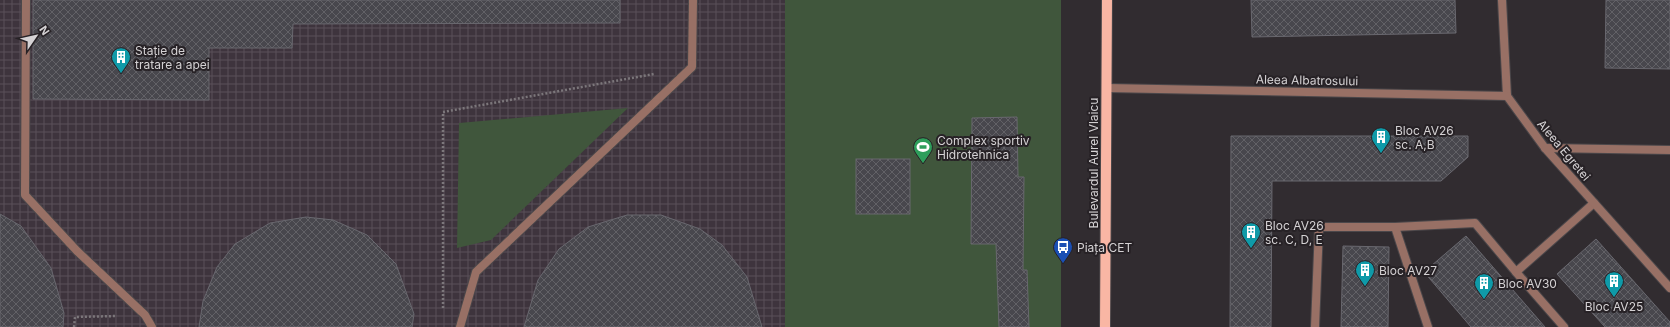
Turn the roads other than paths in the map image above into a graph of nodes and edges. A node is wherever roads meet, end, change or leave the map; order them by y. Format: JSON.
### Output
{"nodes":[{"id":1,"x":26,"y":0,"type":"edge"},
{"id":2,"x":693,"y":0,"type":"edge"},
{"id":3,"x":1107,"y":0,"type":"edge"},
{"id":4,"x":1502,"y":0,"type":"edge"},
{"id":5,"x":1107,"y":88,"type":"junction"},
{"id":6,"x":1507,"y":96,"type":"junction"},
{"id":7,"x":1545,"y":148,"type":"junction"},
{"id":8,"x":1670,"y":150,"type":"edge"},
{"id":9,"x":1594,"y":203,"type":"junction"},
{"id":10,"x":1395,"y":227,"type":"junction"},
{"id":11,"x":1516,"y":272,"type":"junction"},
{"id":12,"x":1670,"y":288,"type":"edge"},
{"id":13,"x":152,"y":327,"type":"edge"},
{"id":14,"x":460,"y":327,"type":"edge"},
{"id":15,"x":1106,"y":327,"type":"edge"},
{"id":16,"x":1315,"y":327,"type":"edge"},
{"id":17,"x":1428,"y":327,"type":"edge"},
{"id":18,"x":1564,"y":327,"type":"edge"}],
"edges":[{"from":1,"to":13,"type":"street"},
{"from":2,"to":14,"type":"street"},
{"from":3,"to":5,"type":"main road","name":"Bulevardul Aurel Vlaicu"},
{"from":4,"to":6,"type":"street"},
{"from":5,"to":6,"type":"street","name":"Aleea Albatrosului"},
{"from":5,"to":15,"type":"main road","name":"Bulevardul Aurel Vlaicu"},
{"from":6,"to":7,"type":"street","name":"Aleea Egretei"},
{"from":7,"to":8,"type":"street"},
{"from":7,"to":9,"type":"street","name":"Aleea Egretei"},
{"from":9,"to":11,"type":"street"},
{"from":9,"to":12,"type":"street","name":"Aleea Egretei"},
{"from":10,"to":11,"type":"street"},
{"from":10,"to":16,"type":"street"},
{"from":10,"to":17,"type":"street"},
{"from":11,"to":18,"type":"street"}]}
